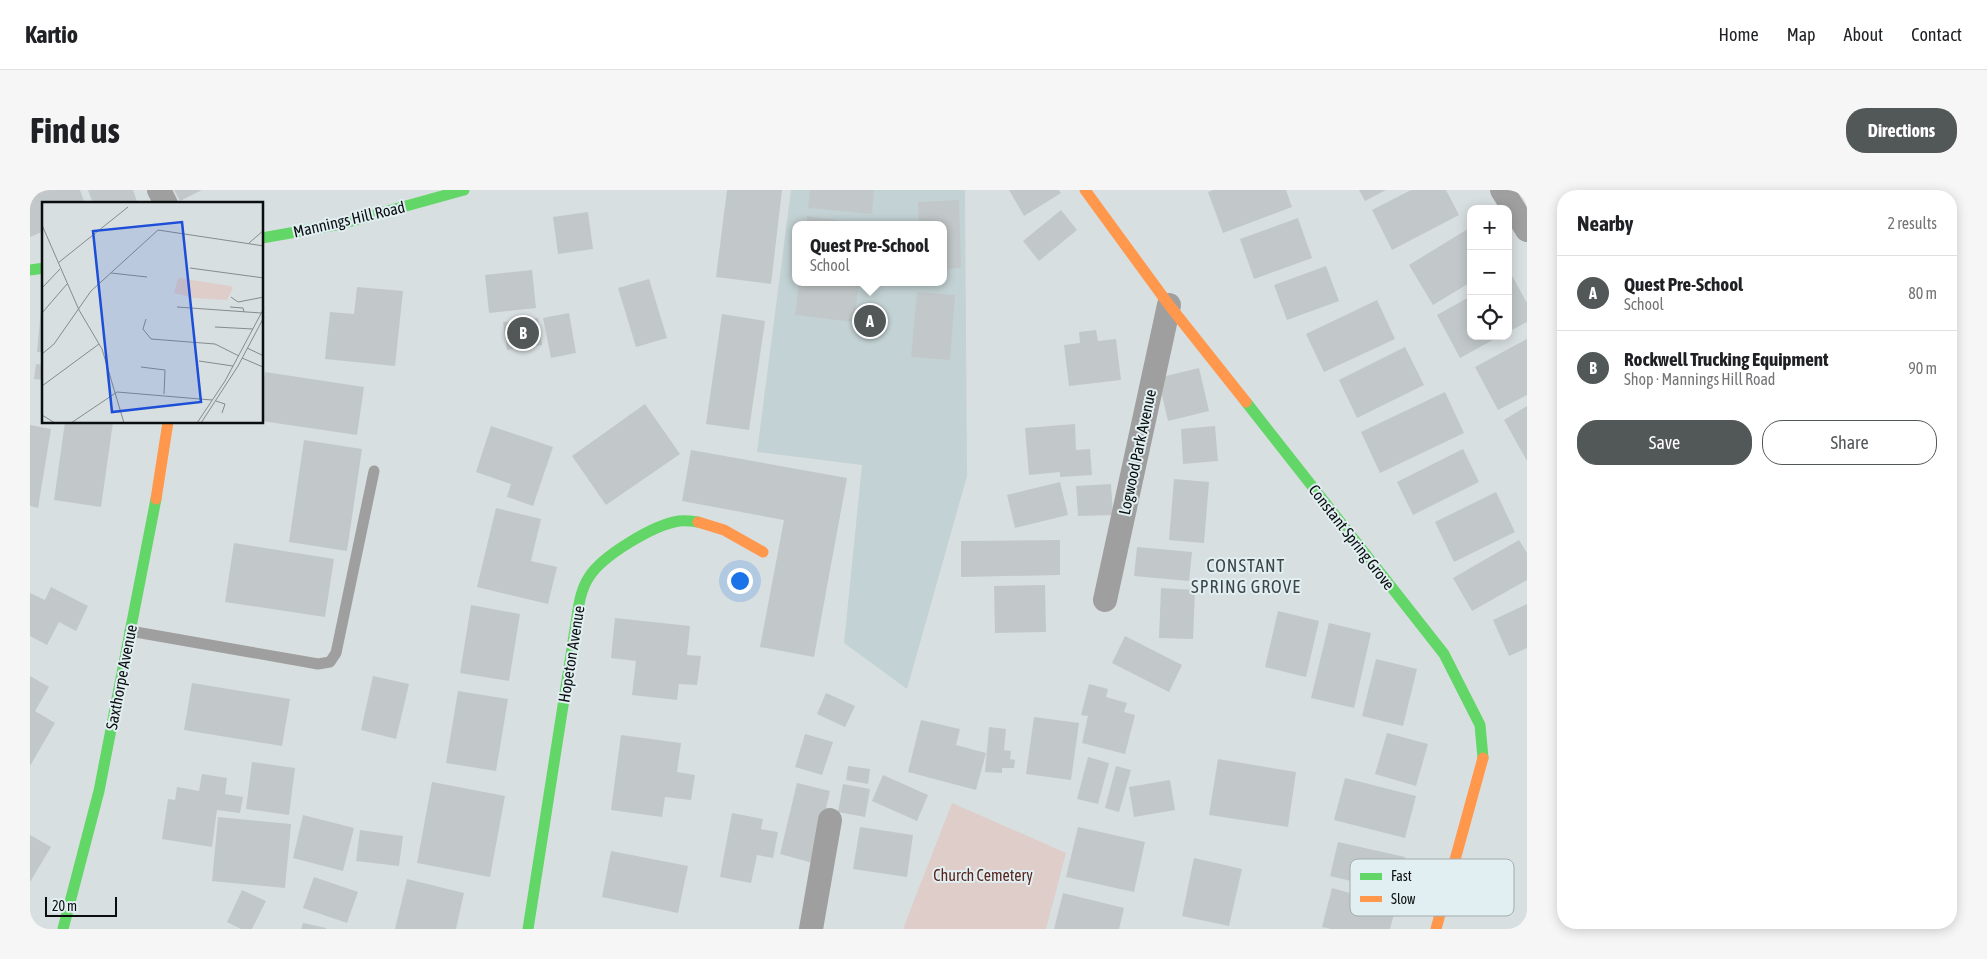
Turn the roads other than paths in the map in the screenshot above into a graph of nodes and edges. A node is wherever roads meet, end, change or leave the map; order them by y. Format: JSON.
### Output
{"nodes":[{"id":1,"x":159,"y":190,"type":"edge"},
{"id":2,"x":464,"y":190,"type":"edge"},
{"id":3,"x":1085,"y":190,"type":"edge"},
{"id":4,"x":1502,"y":190,"type":"edge"},
{"id":5,"x":165,"y":202,"type":"edge"},
{"id":6,"x":1527,"y":230,"type":"edge"},
{"id":7,"x":264,"y":238,"type":"edge"},
{"id":8,"x":1169,"y":305,"type":"junction"},
{"id":9,"x":168,"y":424,"type":"edge"},
{"id":10,"x":374,"y":471,"type":"dead end"},
{"id":11,"x":763,"y":552,"type":"dead end"},
{"id":12,"x":1105,"y":600,"type":"dead end"},
{"id":13,"x":130,"y":631,"type":"junction"},
{"id":14,"x":830,"y":820,"type":"dead end"},
{"id":15,"x":1456,"y":859,"type":"edge"},
{"id":16,"x":1440,"y":916,"type":"edge"},
{"id":17,"x":63,"y":929,"type":"edge"},
{"id":18,"x":528,"y":929,"type":"edge"},
{"id":19,"x":812,"y":929,"type":"edge"},
{"id":20,"x":1436,"y":929,"type":"edge"}],
"edges":[{"from":1,"to":5,"type":"street"},
{"from":2,"to":7,"type":"street","name":"Mannings Hill Road"},
{"from":3,"to":8,"type":"street","name":"Constant Spring Grove"},
{"from":4,"to":6,"type":"street"},
{"from":8,"to":12,"type":"street","name":"Logwood Park Avenue"},
{"from":8,"to":15,"type":"street","name":"Constant Spring Grove"},
{"from":9,"to":13,"type":"street","name":"Saxthorpe Avenue"},
{"from":10,"to":13,"type":"lane"},
{"from":11,"to":18,"type":"street","name":"Hopeton Avenue"},
{"from":13,"to":17,"type":"street","name":"Saxthorpe Avenue"},
{"from":14,"to":19,"type":"street"},
{"from":16,"to":20,"type":"street","name":"Constant Spring Grove"}]}
